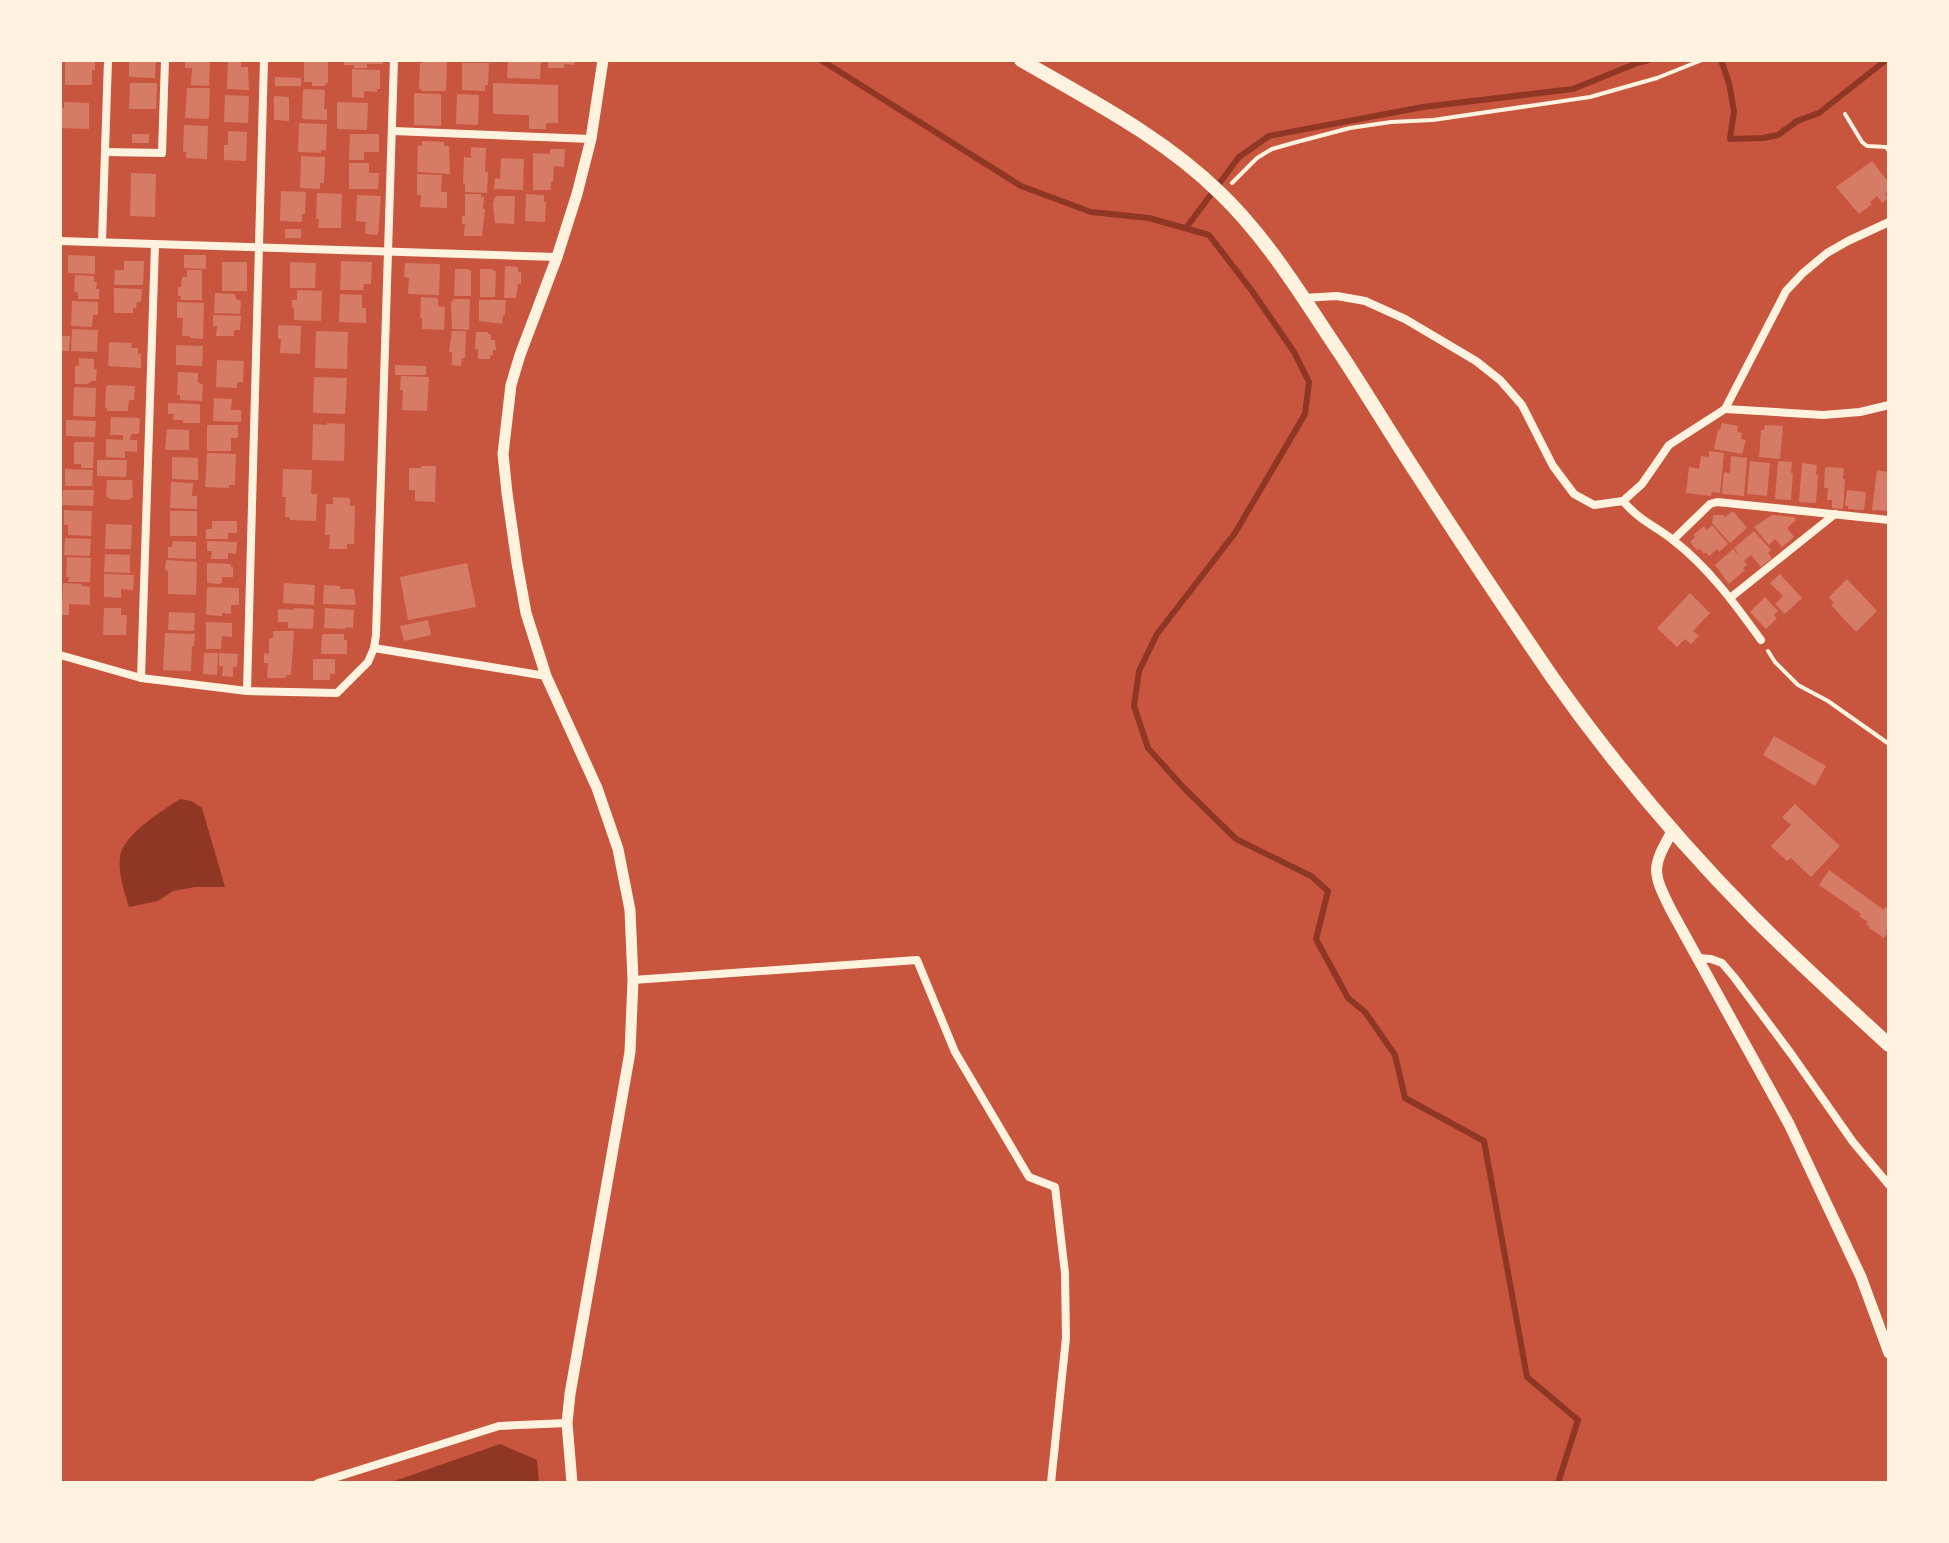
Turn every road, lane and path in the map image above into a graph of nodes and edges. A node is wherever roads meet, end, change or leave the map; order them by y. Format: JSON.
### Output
{"nodes":[{"id":1,"x":108,"y":60,"type":"edge"},
{"id":2,"x":165,"y":60,"type":"edge"},
{"id":3,"x":264,"y":60,"type":"edge"},
{"id":4,"x":394,"y":60,"type":"edge"},
{"id":5,"x":603,"y":60,"type":"edge"},
{"id":6,"x":1021,"y":60,"type":"edge"},
{"id":7,"x":1702,"y":60,"type":"edge"},
{"id":8,"x":1845,"y":114,"type":"dead end"},
{"id":9,"x":393,"y":131,"type":"junction"},
{"id":10,"x":591,"y":139,"type":"junction"},
{"id":11,"x":1889,"y":151,"type":"edge"},
{"id":12,"x":105,"y":152,"type":"junction"},
{"id":13,"x":1221,"y":194,"type":"junction"},
{"id":14,"x":1889,"y":222,"type":"edge"},
{"id":15,"x":60,"y":241,"type":"edge"},
{"id":16,"x":102,"y":242,"type":"junction"},
{"id":17,"x":155,"y":245,"type":"junction"},
{"id":18,"x":258,"y":249,"type":"junction"},
{"id":19,"x":387,"y":252,"type":"junction"},
{"id":20,"x":557,"y":257,"type":"junction"},
{"id":21,"x":1303,"y":298,"type":"junction"},
{"id":22,"x":1889,"y":405,"type":"edge"},
{"id":23,"x":1725,"y":409,"type":"junction"},
{"id":24,"x":1623,"y":501,"type":"junction"},
{"id":25,"x":1835,"y":514,"type":"junction"},
{"id":26,"x":1889,"y":520,"type":"edge"},
{"id":27,"x":1673,"y":540,"type":"junction"},
{"id":28,"x":1730,"y":598,"type":"junction"},
{"id":29,"x":1761,"y":640,"type":"joint"},
{"id":30,"x":374,"y":648,"type":"junction"},
{"id":31,"x":60,"y":655,"type":"edge"},
{"id":32,"x":546,"y":676,"type":"junction"},
{"id":33,"x":141,"y":678,"type":"junction"},
{"id":34,"x":247,"y":691,"type":"junction"},
{"id":35,"x":1889,"y":744,"type":"edge"},
{"id":36,"x":1673,"y":830,"type":"junction"},
{"id":37,"x":1698,"y":958,"type":"junction"},
{"id":38,"x":633,"y":980,"type":"junction"},
{"id":39,"x":1889,"y":1045,"type":"edge"},
{"id":40,"x":1889,"y":1185,"type":"edge"},
{"id":41,"x":1889,"y":1353,"type":"edge"},
{"id":42,"x":567,"y":1423,"type":"junction"},
{"id":43,"x":318,"y":1483,"type":"edge"},
{"id":44,"x":572,"y":1483,"type":"edge"},
{"id":45,"x":1051,"y":1483,"type":"edge"}],
"edges":[{"from":1,"to":12,"type":"street"},
{"from":2,"to":12,"type":"street"},
{"from":3,"to":18,"type":"street"},
{"from":4,"to":9,"type":"street"},
{"from":5,"to":10,"type":"street"},
{"from":6,"to":13,"type":"main road"},
{"from":7,"to":13,"type":"path"},
{"from":8,"to":11,"type":"lane"},
{"from":9,"to":10,"type":"street"},
{"from":9,"to":19,"type":"street"},
{"from":10,"to":20,"type":"street"},
{"from":12,"to":16,"type":"street"},
{"from":13,"to":21,"type":"main road"},
{"from":14,"to":23,"type":"street"},
{"from":15,"to":16,"type":"street"},
{"from":16,"to":17,"type":"street"},
{"from":17,"to":18,"type":"street"},
{"from":17,"to":33,"type":"street"},
{"from":18,"to":19,"type":"street"},
{"from":18,"to":34,"type":"street"},
{"from":19,"to":20,"type":"street"},
{"from":19,"to":30,"type":"street"},
{"from":20,"to":32,"type":"street"},
{"from":21,"to":24,"type":"street"},
{"from":21,"to":36,"type":"main road"},
{"from":22,"to":23,"type":"street"},
{"from":23,"to":24,"type":"street"},
{"from":24,"to":27,"type":"street"},
{"from":25,"to":26,"type":"street"},
{"from":25,"to":27,"type":"street"},
{"from":25,"to":28,"type":"street"},
{"from":27,"to":28,"type":"street"},
{"from":28,"to":29,"type":"street"},
{"from":29,"to":35,"type":"path"},
{"from":30,"to":32,"type":"street"},
{"from":30,"to":34,"type":"street"},
{"from":31,"to":33,"type":"street"},
{"from":32,"to":38,"type":"street"},
{"from":33,"to":34,"type":"street"},
{"from":36,"to":37,"type":"street"},
{"from":36,"to":39,"type":"main road"},
{"from":37,"to":40,"type":"street"},
{"from":37,"to":41,"type":"street"},
{"from":38,"to":42,"type":"street"},
{"from":38,"to":45,"type":"street"},
{"from":42,"to":43,"type":"street"},
{"from":42,"to":44,"type":"street"}]}
